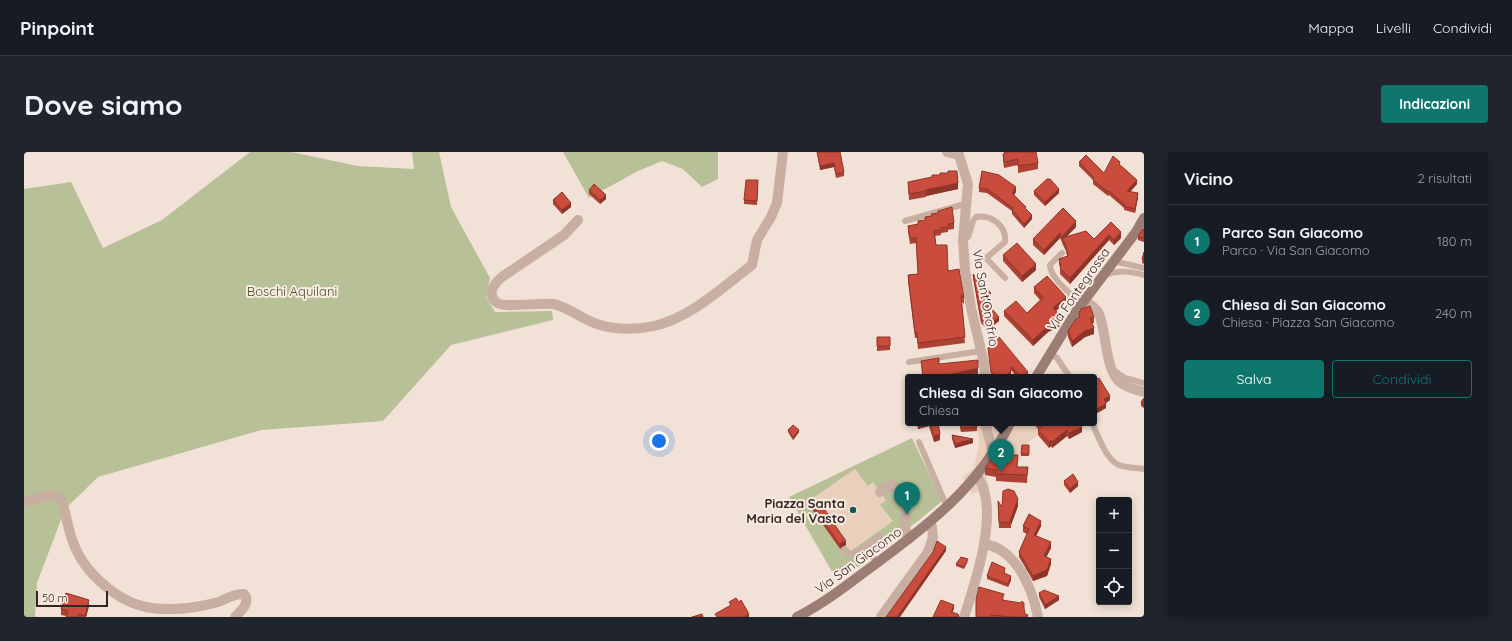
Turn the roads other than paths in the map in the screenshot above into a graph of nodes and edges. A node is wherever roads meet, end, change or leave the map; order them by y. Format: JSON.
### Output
{"nodes":[{"id":1,"x":783,"y":152,"type":"edge"},
{"id":2,"x":947,"y":152,"type":"edge"},
{"id":3,"x":958,"y":154,"type":"edge"},
{"id":4,"x":965,"y":204,"type":"junction"},
{"id":5,"x":578,"y":220,"type":"dead end"},
{"id":6,"x":905,"y":220,"type":"dead end"},
{"id":7,"x":1143,"y":222,"type":"edge"},
{"id":8,"x":963,"y":240,"type":"junction"},
{"id":9,"x":1062,"y":253,"type":"dead end"},
{"id":10,"x":1113,"y":261,"type":"junction"},
{"id":11,"x":1144,"y":268,"type":"edge"},
{"id":12,"x":1144,"y":275,"type":"edge"},
{"id":13,"x":1102,"y":276,"type":"junction"},
{"id":14,"x":1005,"y":278,"type":"dead end"},
{"id":15,"x":1082,"y":302,"type":"junction"},
{"id":16,"x":981,"y":351,"type":"junction"},
{"id":17,"x":1050,"y":354,"type":"junction"},
{"id":18,"x":909,"y":362,"type":"dead end"},
{"id":19,"x":1112,"y":369,"type":"junction"},
{"id":20,"x":985,"y":374,"type":"edge"},
{"id":21,"x":1038,"y":374,"type":"edge"},
{"id":22,"x":1068,"y":374,"type":"edge"},
{"id":23,"x":1144,"y":383,"type":"edge"},
{"id":24,"x":1144,"y":392,"type":"edge"},
{"id":25,"x":986,"y":426,"type":"edge"},
{"id":26,"x":1008,"y":426,"type":"edge"},
{"id":27,"x":1094,"y":426,"type":"edge"},
{"id":28,"x":919,"y":442,"type":"dead end"},
{"id":29,"x":993,"y":452,"type":"junction"},
{"id":30,"x":1144,"y":469,"type":"edge"},
{"id":31,"x":976,"y":475,"type":"junction"},
{"id":32,"x":880,"y":492,"type":"dead end"},
{"id":33,"x":24,"y":502,"type":"edge"},
{"id":34,"x":947,"y":507,"type":"junction"},
{"id":35,"x":930,"y":522,"type":"junction"},
{"id":36,"x":880,"y":536,"type":"dead end"},
{"id":37,"x":909,"y":539,"type":"junction"},
{"id":38,"x":985,"y":544,"type":"junction"},
{"id":39,"x":866,"y":547,"type":"junction"},
{"id":40,"x":845,"y":550,"type":"dead end"},
{"id":41,"x":877,"y":563,"type":"junction"},
{"id":42,"x":236,"y":617,"type":"edge"},
{"id":43,"x":797,"y":617,"type":"edge"},
{"id":44,"x":881,"y":617,"type":"edge"},
{"id":45,"x":964,"y":617,"type":"edge"},
{"id":46,"x":1038,"y":617,"type":"edge"}],
"edges":[{"from":1,"to":5,"type":"street"},
{"from":2,"to":3,"type":"street"},
{"from":3,"to":4,"type":"street","name":"Via Sant'Onofrio"},
{"from":4,"to":6,"type":"lane"},
{"from":4,"to":8,"type":"street","name":"Via Sant'Onofrio"},
{"from":7,"to":10,"type":"street","name":"Via Fontegrossa"},
{"from":8,"to":14,"type":"lane"},
{"from":8,"to":16,"type":"street","name":"Via Sant'Onofrio"},
{"from":9,"to":15,"type":"lane"},
{"from":10,"to":11,"type":"lane"},
{"from":10,"to":13,"type":"street","name":"Via Fontegrossa"},
{"from":12,"to":13,"type":"lane"},
{"from":13,"to":15,"type":"street","name":"Via Fontegrossa"},
{"from":15,"to":17,"type":"street","name":"Via Fontegrossa"},
{"from":15,"to":19,"type":"street"},
{"from":16,"to":18,"type":"lane"},
{"from":16,"to":20,"type":"street","name":"Via Sant'Onofrio"},
{"from":17,"to":21,"type":"street","name":"Via Fontegrossa"},
{"from":17,"to":22,"type":"lane"},
{"from":19,"to":23,"type":"lane"},
{"from":19,"to":24,"type":"street"},
{"from":25,"to":29,"type":"street"},
{"from":26,"to":29,"type":"street","name":"Via San Giacomo"},
{"from":27,"to":30,"type":"lane"},
{"from":28,"to":34,"type":"lane"},
{"from":29,"to":31,"type":"street","name":"Via San Giacomo"},
{"from":31,"to":34,"type":"street","name":"Via San Giacomo"},
{"from":31,"to":38,"type":"street"},
{"from":32,"to":37,"type":"street"},
{"from":33,"to":42,"type":"street"},
{"from":34,"to":35,"type":"street","name":"Via San Giacomo"},
{"from":35,"to":37,"type":"street","name":"Via San Giacomo"},
{"from":35,"to":44,"type":"street"},
{"from":36,"to":39,"type":"lane"},
{"from":37,"to":41,"type":"street","name":"Via San Giacomo"},
{"from":38,"to":45,"type":"street"},
{"from":38,"to":46,"type":"street"},
{"from":39,"to":40,"type":"lane"},
{"from":39,"to":41,"type":"lane"},
{"from":41,"to":43,"type":"street","name":"Via San Giacomo"}]}
